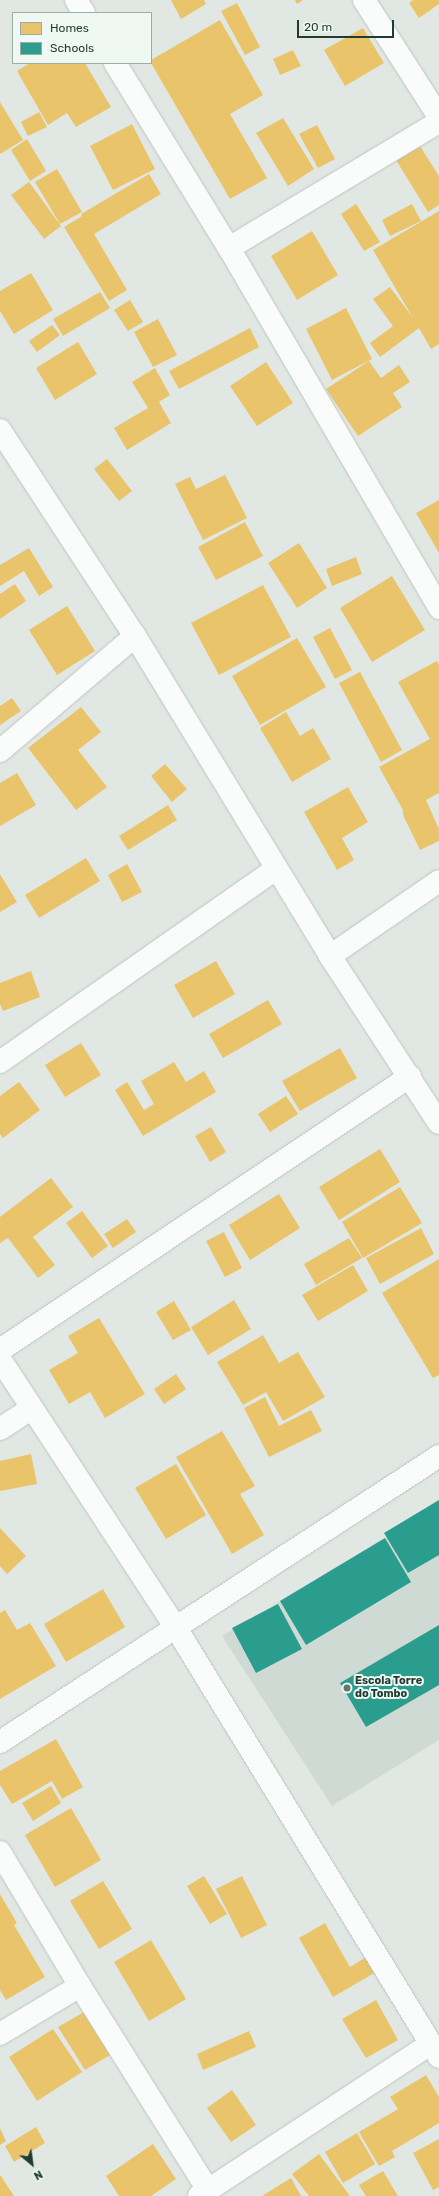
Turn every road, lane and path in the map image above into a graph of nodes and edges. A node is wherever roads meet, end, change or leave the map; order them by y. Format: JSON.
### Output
{"nodes":[{"id":1,"x":76,"y":0,"type":"edge"},
{"id":2,"x":364,"y":0,"type":"edge"},
{"id":3,"x":83,"y":12,"type":"edge"},
{"id":4,"x":116,"y":64,"type":"edge"},
{"id":5,"x":439,"y":117,"type":"edge"},
{"id":6,"x":439,"y":122,"type":"edge"},
{"id":7,"x":229,"y":248,"type":"junction"},
{"id":8,"x":0,"y":430,"type":"edge"},
{"id":9,"x":439,"y":608,"type":"edge"},
{"id":10,"x":136,"y":636,"type":"junction"},
{"id":11,"x":0,"y":751,"type":"edge"},
{"id":12,"x":276,"y":869,"type":"junction"},
{"id":13,"x":439,"y":881,"type":"edge"},
{"id":14,"x":330,"y":956,"type":"junction"},
{"id":15,"x":0,"y":1062,"type":"edge"},
{"id":16,"x":410,"y":1077,"type":"junction"},
{"id":17,"x":439,"y":1124,"type":"edge"},
{"id":18,"x":0,"y":1350,"type":"edge"},
{"id":19,"x":0,"y":1359,"type":"edge"},
{"id":20,"x":32,"y":1408,"type":"junction"},
{"id":21,"x":0,"y":1429,"type":"edge"},
{"id":22,"x":439,"y":1456,"type":"edge"},
{"id":23,"x":176,"y":1628,"type":"junction"},
{"id":24,"x":0,"y":1742,"type":"edge"},
{"id":25,"x":0,"y":1852,"type":"edge"},
{"id":26,"x":80,"y":1986,"type":"junction"},
{"id":27,"x":0,"y":2034,"type":"edge"},
{"id":28,"x":435,"y":2050,"type":"edge"},
{"id":29,"x":204,"y":2193,"type":"edge"}],
"edges":[{"from":1,"to":3,"type":"street"},
{"from":2,"to":5,"type":"street"},
{"from":4,"to":7,"type":"street"},
{"from":6,"to":7,"type":"street"},
{"from":7,"to":9,"type":"street"},
{"from":8,"to":10,"type":"street"},
{"from":10,"to":11,"type":"street"},
{"from":10,"to":12,"type":"street"},
{"from":12,"to":14,"type":"street"},
{"from":12,"to":15,"type":"street"},
{"from":13,"to":14,"type":"street"},
{"from":14,"to":16,"type":"street"},
{"from":16,"to":17,"type":"street"},
{"from":16,"to":18,"type":"street"},
{"from":19,"to":20,"type":"street"},
{"from":20,"to":21,"type":"street"},
{"from":20,"to":23,"type":"street"},
{"from":22,"to":23,"type":"street"},
{"from":23,"to":24,"type":"street"},
{"from":23,"to":28,"type":"street"},
{"from":25,"to":26,"type":"street"},
{"from":26,"to":27,"type":"street"},
{"from":26,"to":29,"type":"street"},
{"from":28,"to":29,"type":"street"}]}
